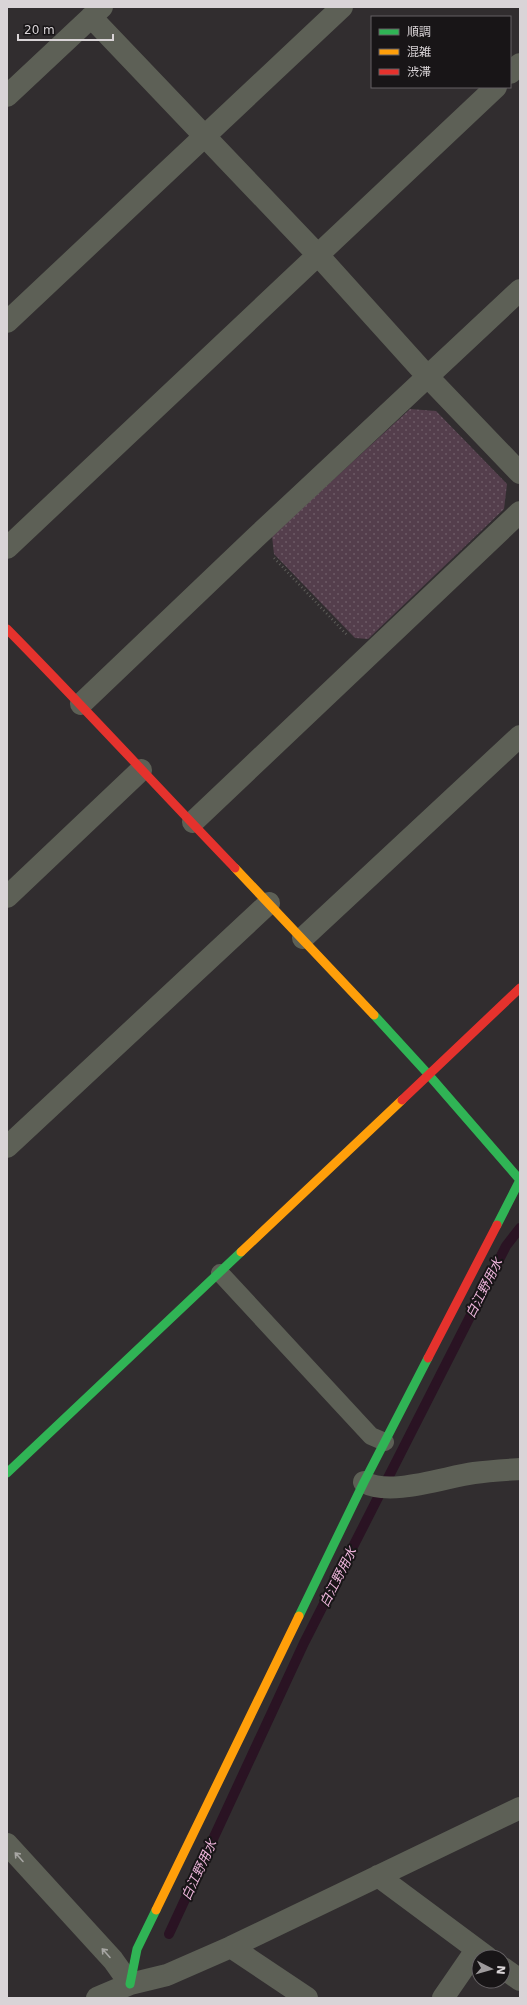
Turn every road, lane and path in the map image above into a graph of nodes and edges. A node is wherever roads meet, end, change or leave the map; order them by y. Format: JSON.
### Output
{"nodes":[{"id":1,"x":342,"y":7,"type":"edge"},
{"id":2,"x":96,"y":12,"type":"edge"},
{"id":3,"x":520,"y":64,"type":"edge"},
{"id":4,"x":511,"y":73,"type":"edge"},
{"id":5,"x":495,"y":88,"type":"edge"},
{"id":6,"x":7,"y":96,"type":"edge"},
{"id":7,"x":204,"y":138,"type":"junction"},
{"id":8,"x":317,"y":254,"type":"junction"},
{"id":9,"x":520,"y":290,"type":"edge"},
{"id":10,"x":7,"y":322,"type":"edge"},
{"id":11,"x":428,"y":377,"type":"junction"},
{"id":12,"x":520,"y":473,"type":"edge"},
{"id":13,"x":520,"y":512,"type":"edge"},
{"id":14,"x":255,"y":538,"type":"junction"},
{"id":15,"x":7,"y":548,"type":"edge"},
{"id":16,"x":8,"y":631,"type":"edge"},
{"id":17,"x":367,"y":657,"type":"junction"},
{"id":18,"x":81,"y":704,"type":"junction"},
{"id":19,"x":520,"y":736,"type":"edge"},
{"id":20,"x":141,"y":770,"type":"junction"},
{"id":21,"x":193,"y":822,"type":"junction"},
{"id":22,"x":7,"y":897,"type":"edge"},
{"id":23,"x":269,"y":903,"type":"junction"},
{"id":24,"x":303,"y":938,"type":"junction"},
{"id":25,"x":520,"y":988,"type":"edge"},
{"id":26,"x":428,"y":1074,"type":"junction"},
{"id":27,"x":7,"y":1147,"type":"edge"},
{"id":28,"x":220,"y":1273,"type":"junction"},
{"id":29,"x":385,"y":1442,"type":"junction"},
{"id":30,"x":520,"y":1469,"type":"edge"},
{"id":31,"x":7,"y":1473,"type":"edge"},
{"id":32,"x":368,"y":1484,"type":"junction"},
{"id":33,"x":520,"y":1808,"type":"edge"},
{"id":34,"x":7,"y":1844,"type":"edge"},
{"id":35,"x":378,"y":1876,"type":"junction"},
{"id":36,"x":231,"y":1947,"type":"junction"},
{"id":37,"x":477,"y":1949,"type":"edge"},
{"id":38,"x":471,"y":1966,"type":"edge"},
{"id":39,"x":511,"y":1974,"type":"edge"},
{"id":40,"x":520,"y":1980,"type":"edge"},
{"id":41,"x":130,"y":1984,"type":"junction"},
{"id":42,"x":97,"y":1998,"type":"edge"},
{"id":43,"x":307,"y":1998,"type":"edge"},
{"id":44,"x":443,"y":1998,"type":"edge"}],
"edges":[{"from":1,"to":7,"type":"street"},
{"from":2,"to":6,"type":"street"},
{"from":2,"to":7,"type":"street"},
{"from":3,"to":4,"type":"street"},
{"from":5,"to":8,"type":"street"},
{"from":7,"to":8,"type":"street"},
{"from":7,"to":10,"type":"street"},
{"from":8,"to":11,"type":"street"},
{"from":8,"to":15,"type":"street"},
{"from":9,"to":11,"type":"street"},
{"from":11,"to":12,"type":"street"},
{"from":11,"to":14,"type":"street"},
{"from":13,"to":17,"type":"street"},
{"from":14,"to":17,"type":"path"},
{"from":14,"to":18,"type":"street"},
{"from":16,"to":18,"type":"street"},
{"from":17,"to":21,"type":"street"},
{"from":18,"to":20,"type":"street"},
{"from":19,"to":24,"type":"street"},
{"from":20,"to":21,"type":"street"},
{"from":20,"to":22,"type":"street"},
{"from":21,"to":23,"type":"street"},
{"from":23,"to":24,"type":"street"},
{"from":23,"to":27,"type":"street"},
{"from":24,"to":26,"type":"street"},
{"from":25,"to":26,"type":"street"},
{"from":26,"to":28,"type":"street"},
{"from":26,"to":29,"type":"street"},
{"from":28,"to":29,"type":"lane"},
{"from":28,"to":31,"type":"street"},
{"from":29,"to":32,"type":"street"},
{"from":30,"to":32,"type":"street"},
{"from":32,"to":41,"type":"street"},
{"from":33,"to":35,"type":"street"},
{"from":41,"to":34,"type":"street","one_way":true},
{"from":35,"to":36,"type":"street"},
{"from":35,"to":37,"type":"street"},
{"from":36,"to":41,"type":"street"},
{"from":36,"to":43,"type":"street"},
{"from":38,"to":44,"type":"street"},
{"from":39,"to":40,"type":"street"},
{"from":41,"to":42,"type":"street"}]}
